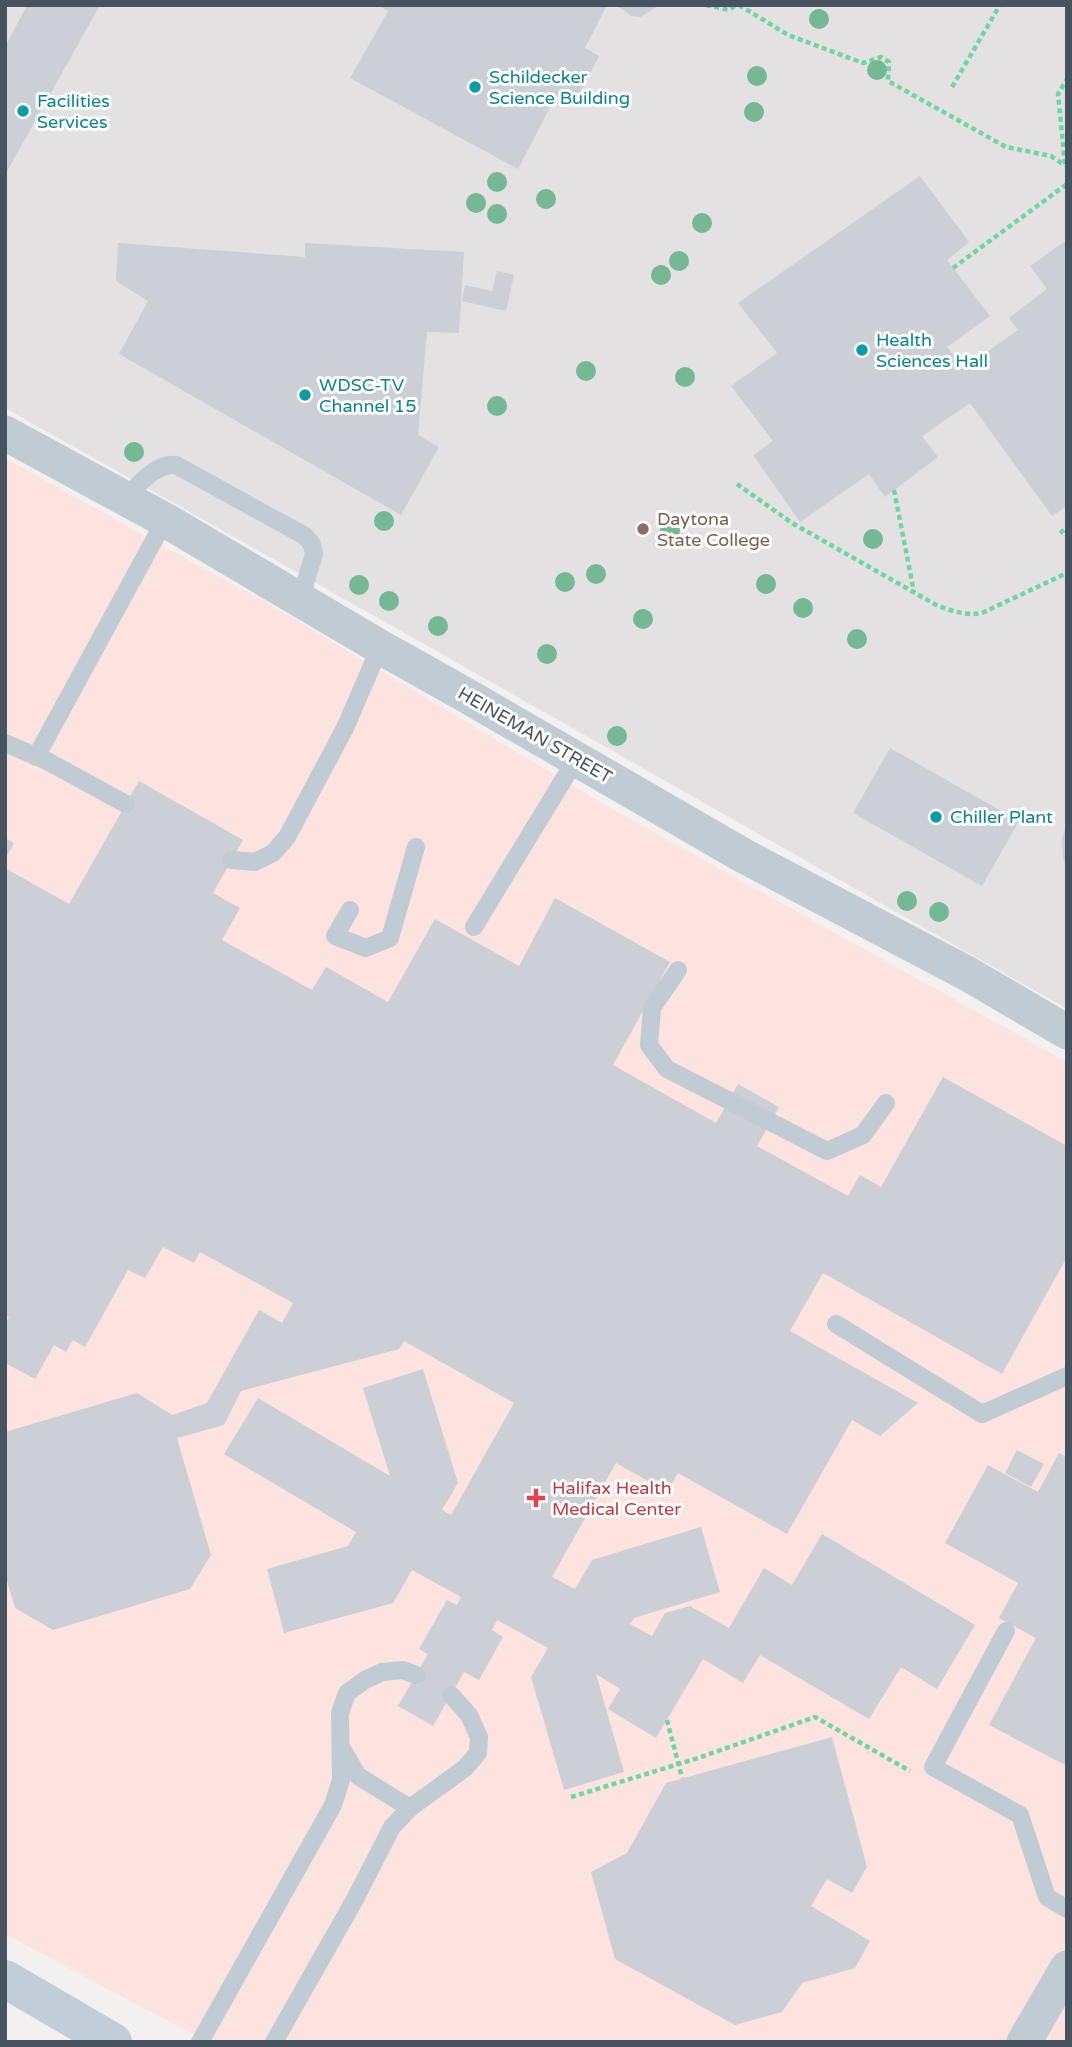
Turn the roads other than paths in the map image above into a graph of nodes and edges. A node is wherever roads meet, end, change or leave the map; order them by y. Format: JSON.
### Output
{"nodes":[{"id":1,"x":5,"y":433,"type":"edge"},
{"id":2,"x":125,"y":498,"type":"junction"},
{"id":3,"x":165,"y":520,"type":"junction"},
{"id":4,"x":300,"y":600,"type":"junction"},
{"id":5,"x":380,"y":648,"type":"junction"},
{"id":6,"x":5,"y":743,"type":"edge"},
{"id":7,"x":36,"y":757,"type":"junction"},
{"id":8,"x":576,"y":759,"type":"junction"},
{"id":9,"x":126,"y":804,"type":"dead end"},
{"id":10,"x":416,"y":848,"type":"dead end"},
{"id":11,"x":232,"y":860,"type":"dead end"},
{"id":12,"x":350,"y":910,"type":"dead end"},
{"id":13,"x":474,"y":927,"type":"dead end"},
{"id":14,"x":678,"y":970,"type":"dead end"},
{"id":15,"x":1067,"y":1032,"type":"edge"},
{"id":16,"x":886,"y":1103,"type":"dead end"},
{"id":17,"x":836,"y":1324,"type":"dead end"},
{"id":18,"x":1067,"y":1376,"type":"edge"},
{"id":19,"x":1006,"y":1631,"type":"dead end"},
{"id":20,"x":416,"y":1675,"type":"dead end"},
{"id":21,"x":451,"y":1695,"type":"dead end"},
{"id":22,"x":340,"y":1744,"type":"junction"},
{"id":23,"x":411,"y":1808,"type":"junction"},
{"id":24,"x":1067,"y":1909,"type":"edge"},
{"id":25,"x":1067,"y":1968,"type":"edge"},
{"id":26,"x":5,"y":1979,"type":"edge"},
{"id":27,"x":113,"y":2042,"type":"edge"},
{"id":28,"x":200,"y":2042,"type":"edge"},
{"id":29,"x":274,"y":2042,"type":"edge"},
{"id":30,"x":1024,"y":2042,"type":"edge"}],
"edges":[{"from":1,"to":2,"type":"street","name":"HEINEMAN STREET"},
{"from":2,"to":3,"type":"street","name":"HEINEMAN STREET"},
{"from":2,"to":4,"type":"lane"},
{"from":3,"to":4,"type":"street","name":"HEINEMAN STREET"},
{"from":3,"to":7,"type":"lane"},
{"from":4,"to":5,"type":"street","name":"HEINEMAN STREET"},
{"from":5,"to":8,"type":"street","name":"HEINEMAN STREET"},
{"from":5,"to":11,"type":"lane"},
{"from":6,"to":7,"type":"lane"},
{"from":7,"to":9,"type":"lane"},
{"from":8,"to":13,"type":"lane"},
{"from":8,"to":15,"type":"street","name":"HEINEMAN STREET"},
{"from":10,"to":12,"type":"lane"},
{"from":14,"to":16,"type":"lane"},
{"from":17,"to":18,"type":"lane"},
{"from":19,"to":24,"type":"lane"},
{"from":20,"to":22,"type":"lane"},
{"from":21,"to":23,"type":"lane"},
{"from":22,"to":23,"type":"lane"},
{"from":22,"to":28,"type":"lane"},
{"from":23,"to":29,"type":"lane"},
{"from":25,"to":30,"type":"street"},
{"from":26,"to":27,"type":"main road"}]}
